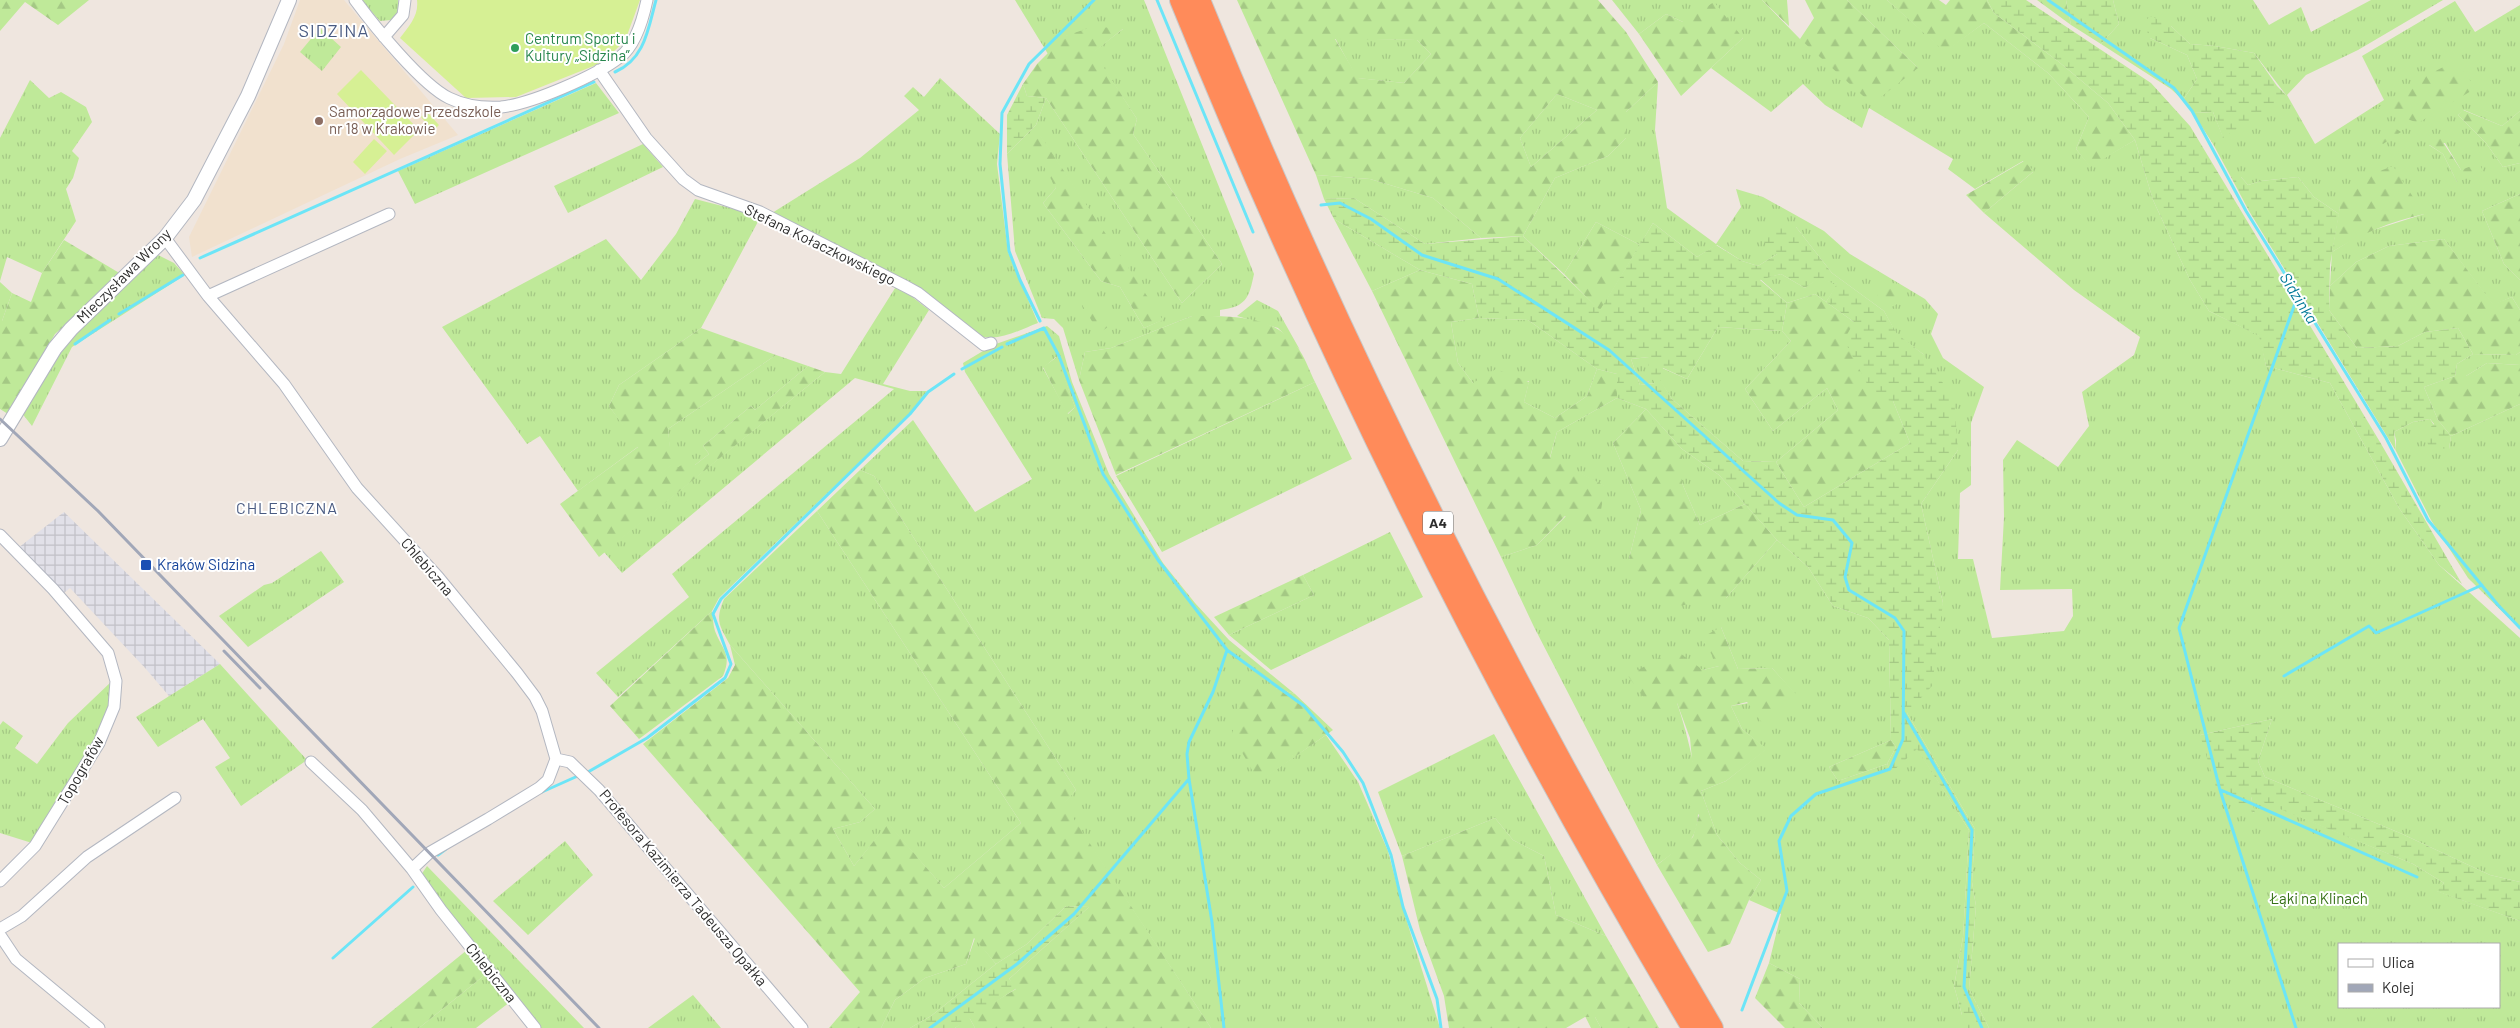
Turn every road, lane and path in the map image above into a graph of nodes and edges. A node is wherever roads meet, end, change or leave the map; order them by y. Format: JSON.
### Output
{"nodes":[{"id":1,"x":289,"y":0,"type":"edge"},
{"id":2,"x":355,"y":0,"type":"edge"},
{"id":3,"x":404,"y":0,"type":"edge"},
{"id":4,"x":647,"y":0,"type":"edge"},
{"id":5,"x":1180,"y":0,"type":"edge"},
{"id":6,"x":1200,"y":0,"type":"edge"},
{"id":7,"x":384,"y":37,"type":"junction"},
{"id":8,"x":599,"y":70,"type":"junction"},
{"id":9,"x":389,"y":214,"type":"dead end"},
{"id":10,"x":166,"y":238,"type":"junction"},
{"id":11,"x":208,"y":296,"type":"junction"},
{"id":12,"x":991,"y":343,"type":"dead end"},
{"id":13,"x":0,"y":439,"type":"edge"},
{"id":14,"x":0,"y":535,"type":"edge"},
{"id":15,"x":556,"y":759,"type":"junction"},
{"id":16,"x":311,"y":762,"type":"dead end"},
{"id":17,"x":175,"y":798,"type":"dead end"},
{"id":18,"x":412,"y":869,"type":"junction"},
{"id":19,"x":0,"y":882,"type":"edge"},
{"id":20,"x":0,"y":929,"type":"edge"},
{"id":21,"x":0,"y":935,"type":"edge"},
{"id":22,"x":99,"y":1028,"type":"edge"},
{"id":23,"x":535,"y":1028,"type":"edge"},
{"id":24,"x":802,"y":1028,"type":"edge"},
{"id":25,"x":1692,"y":1028,"type":"edge"},
{"id":26,"x":1713,"y":1028,"type":"edge"}],
"edges":[{"from":1,"to":10,"type":"street","name":"Mieczysława Wrony"},
{"from":2,"to":7,"type":"street"},
{"from":3,"to":7,"type":"street"},
{"from":4,"to":8,"type":"street"},
{"from":5,"to":25,"type":"highway","number":"A4"},
{"from":6,"to":26,"type":"highway","number":"A4"},
{"from":7,"to":8,"type":"street"},
{"from":8,"to":12,"type":"street","name":"Stefana Kołaczkowskiego"},
{"from":9,"to":11,"type":"street"},
{"from":10,"to":11,"type":"street","name":"Chlebiczna"},
{"from":10,"to":13,"type":"street","name":"Mieczysława Wrony"},
{"from":11,"to":15,"type":"street","name":"Chlebiczna"},
{"from":14,"to":19,"type":"street","name":"Topografów"},
{"from":15,"to":18,"type":"street"},
{"from":15,"to":24,"type":"street","name":"Profesora Kazimierza Tadeusza Opałka"},
{"from":16,"to":18,"type":"street","name":"Chlebiczna"},
{"from":17,"to":20,"type":"street"},
{"from":18,"to":23,"type":"street","name":"Chlebiczna"},
{"from":21,"to":22,"type":"street"}]}
